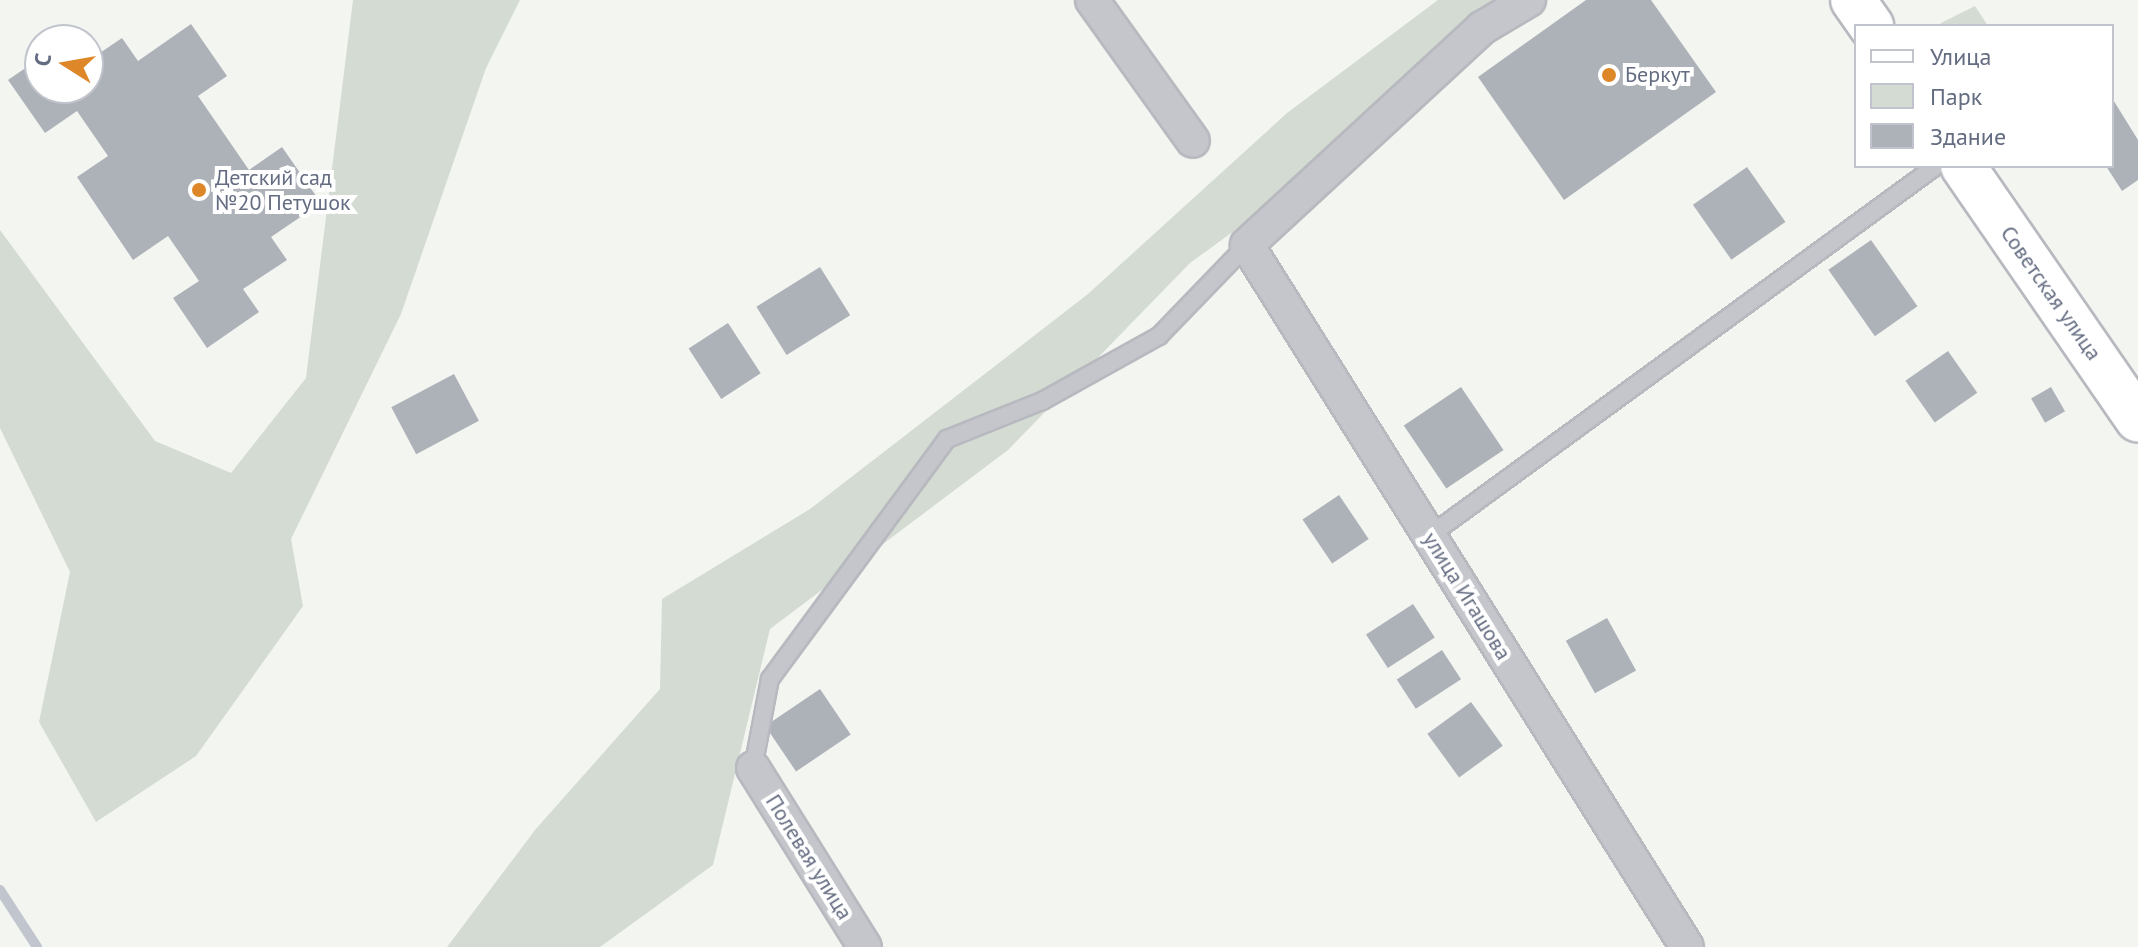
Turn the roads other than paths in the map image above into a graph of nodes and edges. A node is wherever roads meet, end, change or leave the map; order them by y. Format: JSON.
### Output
{"nodes":[{"id":1,"x":1092,"y":0,"type":"edge"},
{"id":2,"x":1529,"y":0,"type":"edge"},
{"id":3,"x":1853,"y":0,"type":"edge"},
{"id":4,"x":1870,"y":24,"type":"edge"},
{"id":5,"x":1193,"y":141,"type":"dead end"},
{"id":6,"x":1933,"y":168,"type":"edge"},
{"id":7,"x":1964,"y":168,"type":"edge"},
{"id":8,"x":1247,"y":245,"type":"junction"},
{"id":9,"x":2138,"y":420,"type":"edge"},
{"id":10,"x":1429,"y":536,"type":"junction"},
{"id":11,"x":753,"y":768,"type":"joint"},
{"id":12,"x":865,"y":947,"type":"edge"},
{"id":13,"x":1687,"y":947,"type":"edge"}],
"edges":[{"from":1,"to":5,"type":"street"},
{"from":2,"to":8,"type":"street"},
{"from":3,"to":4,"type":"main road"},
{"from":6,"to":10,"type":"lane"},
{"from":7,"to":9,"type":"main road","name":"Советская улица"},
{"from":8,"to":10,"type":"street","name":"улица Игашова"},
{"from":8,"to":11,"type":"lane"},
{"from":10,"to":13,"type":"street","name":"улица Игашова"},
{"from":11,"to":12,"type":"street","name":"Полевая улица"}]}
